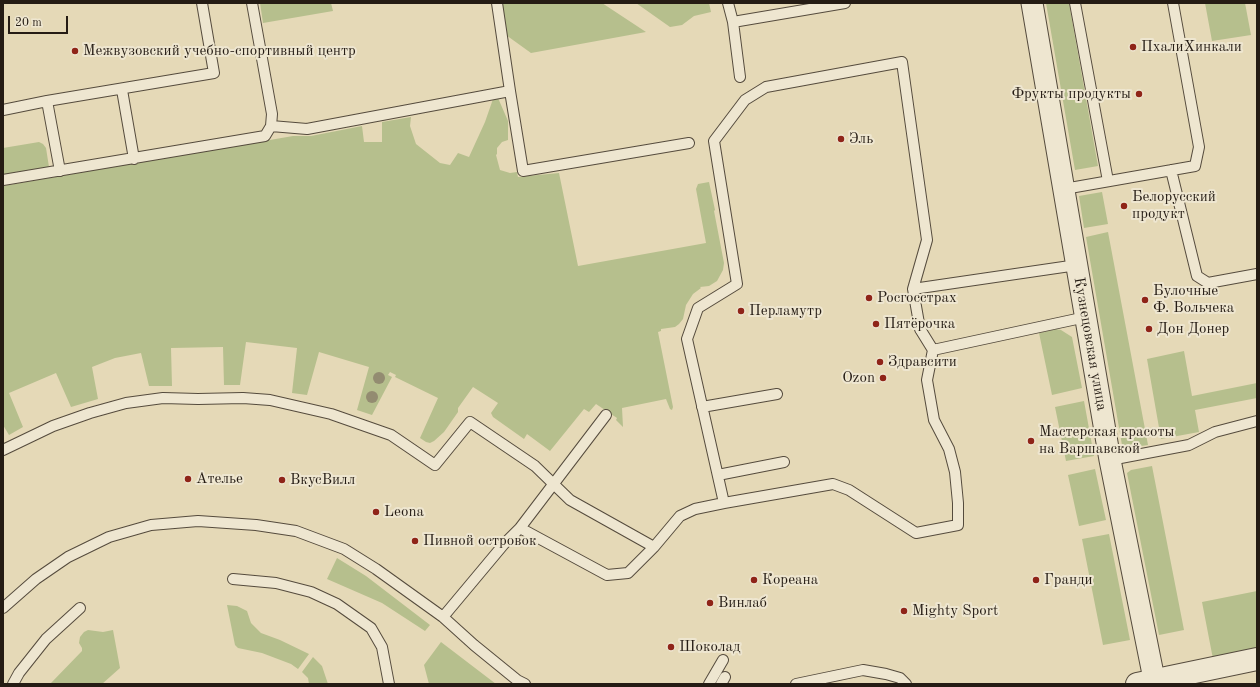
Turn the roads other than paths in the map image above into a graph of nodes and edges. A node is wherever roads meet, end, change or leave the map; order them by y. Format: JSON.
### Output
{"nodes":[{"id":1,"x":202,"y":3,"type":"edge"},
{"id":2,"x":252,"y":3,"type":"edge"},
{"id":3,"x":497,"y":3,"type":"edge"},
{"id":4,"x":728,"y":3,"type":"edge"},
{"id":5,"x":844,"y":3,"type":"edge"},
{"id":6,"x":1032,"y":3,"type":"edge"},
{"id":7,"x":1075,"y":3,"type":"edge"},
{"id":8,"x":1173,"y":3,"type":"edge"},
{"id":9,"x":733,"y":22,"type":"junction"},
{"id":10,"x":740,"y":78,"type":"dead end"},
{"id":11,"x":122,"y":90,"type":"junction"},
{"id":12,"x":510,"y":91,"type":"junction"},
{"id":13,"x":48,"y":101,"type":"junction"},
{"id":14,"x":3,"y":110,"type":"edge"},
{"id":15,"x":271,"y":126,"type":"junction"},
{"id":16,"x":689,"y":143,"type":"dead end"},
{"id":17,"x":134,"y":159,"type":"junction"},
{"id":18,"x":60,"y":170,"type":"junction"},
{"id":19,"x":1171,"y":170,"type":"junction"},
{"id":20,"x":3,"y":180,"type":"edge"},
{"id":21,"x":1108,"y":181,"type":"junction"},
{"id":22,"x":1064,"y":189,"type":"junction"},
{"id":23,"x":1077,"y":265,"type":"junction"},
{"id":24,"x":1257,"y":274,"type":"edge"},
{"id":25,"x":914,"y":289,"type":"junction"},
{"id":26,"x":1086,"y":317,"type":"junction"},
{"id":27,"x":933,"y":350,"type":"junction"},
{"id":28,"x":777,"y":394,"type":"dead end"},
{"id":29,"x":702,"y":407,"type":"junction"},
{"id":30,"x":606,"y":415,"type":"dead end"},
{"id":31,"x":1257,"y":421,"type":"edge"},
{"id":32,"x":3,"y":450,"type":"edge"},
{"id":33,"x":1110,"y":460,"type":"junction"},
{"id":34,"x":784,"y":462,"type":"dead end"},
{"id":35,"x":718,"y":475,"type":"junction"},
{"id":36,"x":553,"y":484,"type":"junction"},
{"id":37,"x":724,"y":503,"type":"junction"},
{"id":38,"x":520,"y":528,"type":"junction"},
{"id":39,"x":654,"y":547,"type":"junction"},
{"id":40,"x":233,"y":579,"type":"dead end"},
{"id":41,"x":3,"y":608,"type":"edge"},
{"id":42,"x":80,"y":608,"type":"dead end"},
{"id":43,"x":443,"y":617,"type":"junction"},
{"id":44,"x":1257,"y":659,"type":"edge"},
{"id":45,"x":723,"y":660,"type":"dead end"},
{"id":46,"x":1149,"y":683,"type":"edge"},
{"id":47,"x":13,"y":684,"type":"edge"},
{"id":48,"x":389,"y":684,"type":"edge"},
{"id":49,"x":525,"y":684,"type":"edge"},
{"id":50,"x":709,"y":684,"type":"edge"},
{"id":51,"x":796,"y":684,"type":"edge"},
{"id":52,"x":906,"y":684,"type":"edge"}],
"edges":[{"from":1,"to":11,"type":"lane"},
{"from":2,"to":15,"type":"lane"},
{"from":3,"to":12,"type":"lane"},
{"from":4,"to":9,"type":"lane"},
{"from":5,"to":9,"type":"lane"},
{"from":6,"to":22,"type":"street","name":"Кузнецовская улица"},
{"from":7,"to":21,"type":"lane"},
{"from":8,"to":19,"type":"lane"},
{"from":9,"to":10,"type":"lane"},
{"from":11,"to":13,"type":"lane"},
{"from":11,"to":17,"type":"lane"},
{"from":12,"to":15,"type":"lane"},
{"from":12,"to":16,"type":"lane"},
{"from":13,"to":14,"type":"lane"},
{"from":13,"to":18,"type":"lane"},
{"from":15,"to":17,"type":"lane"},
{"from":17,"to":18,"type":"lane"},
{"from":18,"to":20,"type":"lane"},
{"from":19,"to":21,"type":"lane"},
{"from":19,"to":24,"type":"lane"},
{"from":21,"to":22,"type":"lane"},
{"from":22,"to":23,"type":"street","name":"Кузнецовская улица"},
{"from":23,"to":25,"type":"lane"},
{"from":23,"to":26,"type":"street","name":"Кузнецовская улица"},
{"from":25,"to":27,"type":"lane"},
{"from":25,"to":29,"type":"lane"},
{"from":26,"to":27,"type":"lane"},
{"from":26,"to":33,"type":"street","name":"Кузнецовская улица"},
{"from":27,"to":37,"type":"lane"},
{"from":28,"to":29,"type":"lane"},
{"from":29,"to":35,"type":"lane"},
{"from":30,"to":36,"type":"lane"},
{"from":31,"to":33,"type":"lane"},
{"from":32,"to":36,"type":"lane"},
{"from":33,"to":46,"type":"street","name":"Кузнецовская улица"},
{"from":34,"to":35,"type":"lane"},
{"from":35,"to":37,"type":"lane"},
{"from":36,"to":38,"type":"lane"},
{"from":36,"to":39,"type":"lane"},
{"from":37,"to":39,"type":"lane"},
{"from":38,"to":39,"type":"lane"},
{"from":38,"to":43,"type":"lane"},
{"from":40,"to":48,"type":"lane"},
{"from":41,"to":43,"type":"lane"},
{"from":42,"to":47,"type":"lane"},
{"from":43,"to":49,"type":"lane"},
{"from":44,"to":46,"type":"street"},
{"from":45,"to":50,"type":"lane"},
{"from":51,"to":52,"type":"lane"}]}
